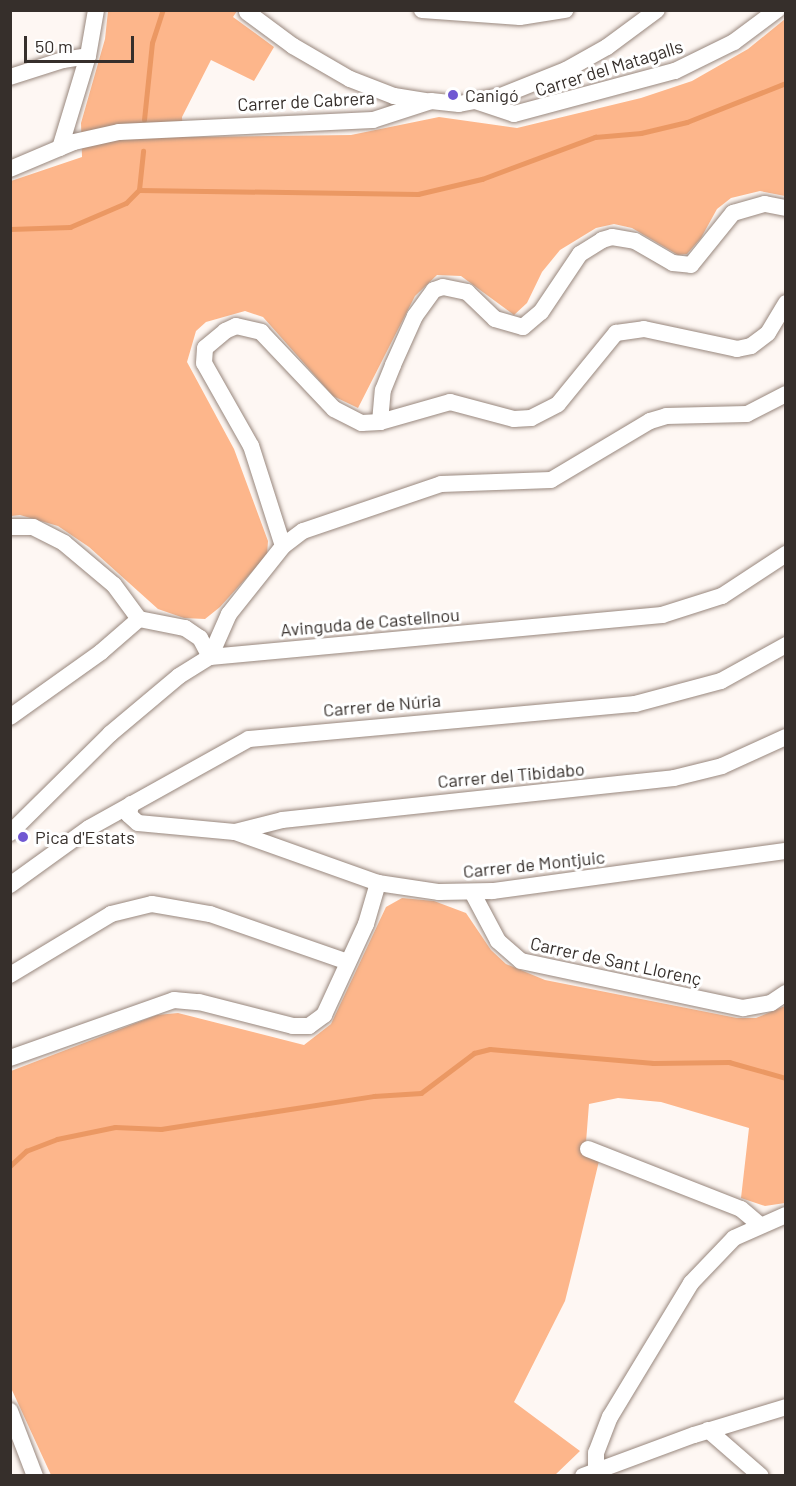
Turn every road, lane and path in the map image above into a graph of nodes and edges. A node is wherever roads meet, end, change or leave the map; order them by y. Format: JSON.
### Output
{"nodes":[{"id":1,"x":96,"y":10,"type":"edge"},
{"id":2,"x":422,"y":10,"type":"edge"},
{"id":3,"x":565,"y":10,"type":"edge"},
{"id":4,"x":657,"y":10,"type":"edge"},
{"id":5,"x":777,"y":10,"type":"edge"},
{"id":6,"x":247,"y":12,"type":"dead end"},
{"id":7,"x":88,"y":56,"type":"junction"},
{"id":8,"x":10,"y":77,"type":"edge"},
{"id":9,"x":431,"y":101,"type":"junction"},
{"id":10,"x":476,"y":101,"type":"junction"},
{"id":11,"x":60,"y":148,"type":"junction"},
{"id":12,"x":10,"y":169,"type":"edge"},
{"id":13,"x":786,"y":208,"type":"edge"},
{"id":14,"x":786,"y":303,"type":"edge"},
{"id":15,"x":786,"y":394,"type":"edge"},
{"id":16,"x":380,"y":422,"type":"junction"},
{"id":17,"x":10,"y":527,"type":"edge"},
{"id":18,"x":283,"y":546,"type":"junction"},
{"id":19,"x":786,"y":554,"type":"edge"},
{"id":20,"x":139,"y":619,"type":"junction"},
{"id":21,"x":786,"y":645,"type":"edge"},
{"id":22,"x":210,"y":657,"type":"junction"},
{"id":23,"x":10,"y":717,"type":"edge"},
{"id":24,"x":786,"y":737,"type":"edge"},
{"id":25,"x":131,"y":804,"type":"junction"},
{"id":26,"x":235,"y":832,"type":"junction"},
{"id":27,"x":10,"y":833,"type":"edge"},
{"id":28,"x":786,"y":851,"type":"edge"},
{"id":29,"x":378,"y":883,"type":"junction"},
{"id":30,"x":10,"y":885,"type":"edge"},
{"id":31,"x":472,"y":892,"type":"junction"},
{"id":32,"x":348,"y":962,"type":"junction"},
{"id":33,"x":10,"y":975,"type":"edge"},
{"id":34,"x":786,"y":993,"type":"edge"},
{"id":35,"x":10,"y":1058,"type":"edge"},
{"id":36,"x":588,"y":1149,"type":"dead end"},
{"id":37,"x":786,"y":1215,"type":"edge"},
{"id":38,"x":759,"y":1224,"type":"junction"},
{"id":39,"x":786,"y":1407,"type":"edge"},
{"id":40,"x":10,"y":1411,"type":"edge"},
{"id":41,"x":708,"y":1430,"type":"junction"},
{"id":42,"x":590,"y":1473,"type":"edge"},
{"id":43,"x":35,"y":1476,"type":"edge"},
{"id":44,"x":760,"y":1476,"type":"edge"}],
"edges":[{"from":1,"to":7,"type":"street"},
{"from":2,"to":3,"type":"street"},
{"from":4,"to":10,"type":"street","name":"Carrer de Cabrera"},
{"from":5,"to":10,"type":"street","name":"Carrer del Matagalls"},
{"from":6,"to":9,"type":"street"},
{"from":7,"to":8,"type":"street"},
{"from":7,"to":11,"type":"street"},
{"from":9,"to":10,"type":"street","name":"Carrer de Cabrera"},
{"from":9,"to":11,"type":"street","name":"Carrer de Cabrera"},
{"from":11,"to":12,"type":"street","name":"Carrer de Cabrera"},
{"from":13,"to":16,"type":"street"},
{"from":14,"to":16,"type":"street"},
{"from":15,"to":18,"type":"street"},
{"from":16,"to":18,"type":"street"},
{"from":17,"to":20,"type":"street"},
{"from":18,"to":22,"type":"street"},
{"from":19,"to":22,"type":"street","name":"Avinguda de Castellnou"},
{"from":20,"to":22,"type":"street"},
{"from":20,"to":23,"type":"street"},
{"from":21,"to":25,"type":"street","name":"Carrer de Núria"},
{"from":22,"to":27,"type":"street","name":"Avinguda de Castellnou"},
{"from":24,"to":26,"type":"street","name":"Carrer del Tibidabo"},
{"from":25,"to":26,"type":"street","name":"Carrer de Montjuic"},
{"from":25,"to":30,"type":"street","name":"Carrer de Núria"},
{"from":26,"to":29,"type":"street","name":"Carrer de Montjuic"},
{"from":28,"to":31,"type":"street","name":"Carrer de Montjuic"},
{"from":29,"to":31,"type":"street","name":"Carrer de Montjuic"},
{"from":29,"to":32,"type":"street"},
{"from":31,"to":34,"type":"street","name":"Carrer de Sant Llorenç"},
{"from":32,"to":33,"type":"street"},
{"from":32,"to":35,"type":"street"},
{"from":36,"to":38,"type":"street"},
{"from":37,"to":38,"type":"street"},
{"from":38,"to":42,"type":"street"},
{"from":39,"to":41,"type":"street"},
{"from":40,"to":43,"type":"street"},
{"from":41,"to":42,"type":"street"},
{"from":41,"to":44,"type":"street"}]}
